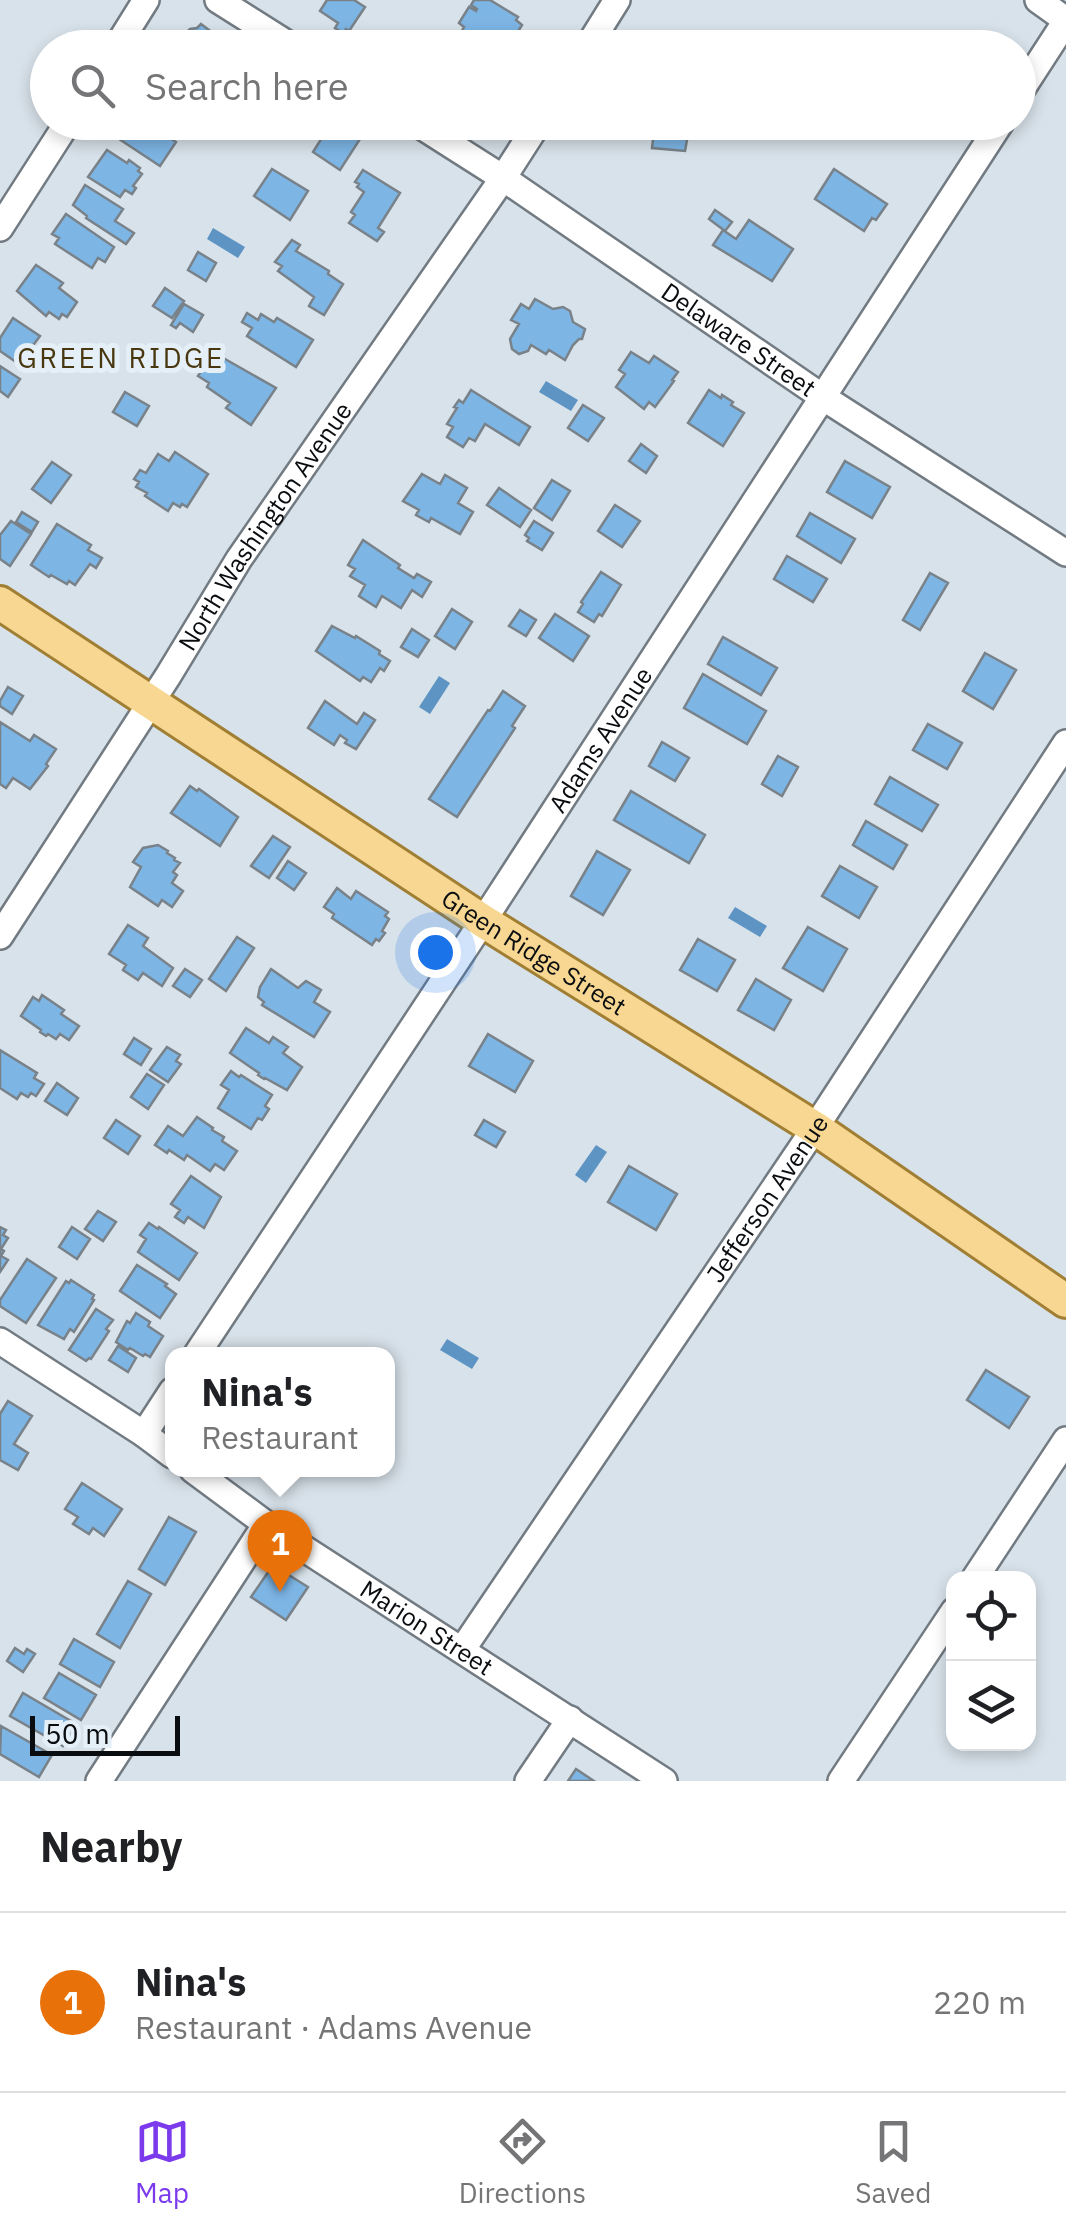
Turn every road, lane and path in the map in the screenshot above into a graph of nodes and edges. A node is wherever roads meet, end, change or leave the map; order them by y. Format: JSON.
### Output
{"nodes":[{"id":1,"x":146,"y":0,"type":"edge"},
{"id":2,"x":218,"y":0,"type":"edge"},
{"id":3,"x":617,"y":0,"type":"edge"},
{"id":4,"x":1038,"y":0,"type":"edge"},
{"id":5,"x":1066,"y":20,"type":"edge"},
{"id":6,"x":127,"y":30,"type":"edge"},
{"id":7,"x":266,"y":30,"type":"edge"},
{"id":8,"x":598,"y":30,"type":"edge"},
{"id":9,"x":1036,"y":67,"type":"edge"},
{"id":10,"x":56,"y":140,"type":"edge"},
{"id":11,"x":443,"y":140,"type":"edge"},
{"id":12,"x":527,"y":140,"type":"edge"},
{"id":13,"x":989,"y":140,"type":"edge"},
{"id":14,"x":503,"y":178,"type":"junction"},
{"id":15,"x":0,"y":228,"type":"edge"},
{"id":16,"x":824,"y":398,"type":"junction"},
{"id":17,"x":1066,"y":553,"type":"edge"},
{"id":18,"x":0,"y":603,"type":"edge"},
{"id":19,"x":151,"y":702,"type":"junction"},
{"id":20,"x":1066,"y":742,"type":"edge"},
{"id":21,"x":483,"y":921,"type":"junction"},
{"id":22,"x":0,"y":936,"type":"edge"},
{"id":23,"x":815,"y":1128,"type":"junction"},
{"id":24,"x":1066,"y":1301,"type":"edge"},
{"id":25,"x":0,"y":1341,"type":"edge"},
{"id":26,"x":201,"y":1347,"type":"edge"},
{"id":27,"x":165,"y":1402,"type":"edge"},
{"id":28,"x":144,"y":1434,"type":"junction"},
{"id":29,"x":1066,"y":1440,"type":"edge"},
{"id":30,"x":165,"y":1450,"type":"edge"},
{"id":31,"x":202,"y":1477,"type":"edge"},
{"id":32,"x":266,"y":1524,"type":"junction"},
{"id":33,"x":980,"y":1571,"type":"edge"},
{"id":34,"x":946,"y":1622,"type":"edge"},
{"id":35,"x":462,"y":1650,"type":"junction"},
{"id":36,"x":570,"y":1719,"type":"junction"},
{"id":37,"x":99,"y":1781,"type":"edge"},
{"id":38,"x":528,"y":1781,"type":"edge"},
{"id":39,"x":664,"y":1781,"type":"edge"},
{"id":40,"x":841,"y":1781,"type":"edge"}],
"edges":[{"from":1,"to":6,"type":"street"},
{"from":2,"to":7,"type":"street"},
{"from":3,"to":8,"type":"street"},
{"from":4,"to":5,"type":"street"},
{"from":5,"to":9,"type":"street"},
{"from":10,"to":15,"type":"street"},
{"from":11,"to":14,"type":"street","name":"Delaware Street"},
{"from":12,"to":14,"type":"street","name":"North Washington Avenue"},
{"from":13,"to":16,"type":"street","name":"Adams Avenue"},
{"from":14,"to":16,"type":"street","name":"Delaware Street"},
{"from":14,"to":19,"type":"street","name":"North Washington Avenue"},
{"from":16,"to":17,"type":"street","name":"Delaware Street"},
{"from":16,"to":21,"type":"street","name":"Adams Avenue"},
{"from":18,"to":19,"type":"main road","name":"Green Ridge Street"},
{"from":19,"to":21,"type":"main road","name":"Green Ridge Street"},
{"from":19,"to":22,"type":"street","name":"North Washington Avenue"},
{"from":20,"to":23,"type":"street","name":"Jefferson Avenue"},
{"from":21,"to":23,"type":"main road","name":"Green Ridge Street"},
{"from":21,"to":26,"type":"street","name":"Adams Avenue"},
{"from":23,"to":24,"type":"main road","name":"Green Ridge Street"},
{"from":23,"to":35,"type":"street","name":"Jefferson Avenue"},
{"from":25,"to":28,"type":"street"},
{"from":27,"to":28,"type":"street"},
{"from":28,"to":30,"type":"street"},
{"from":29,"to":33,"type":"street"},
{"from":31,"to":32,"type":"street","name":"Marion Street"},
{"from":32,"to":35,"type":"street","name":"Marion Street"},
{"from":32,"to":37,"type":"street"},
{"from":34,"to":40,"type":"street"},
{"from":35,"to":36,"type":"street","name":"Marion Street"},
{"from":36,"to":38,"type":"street"},
{"from":36,"to":39,"type":"street","name":"Marion Street"}]}
